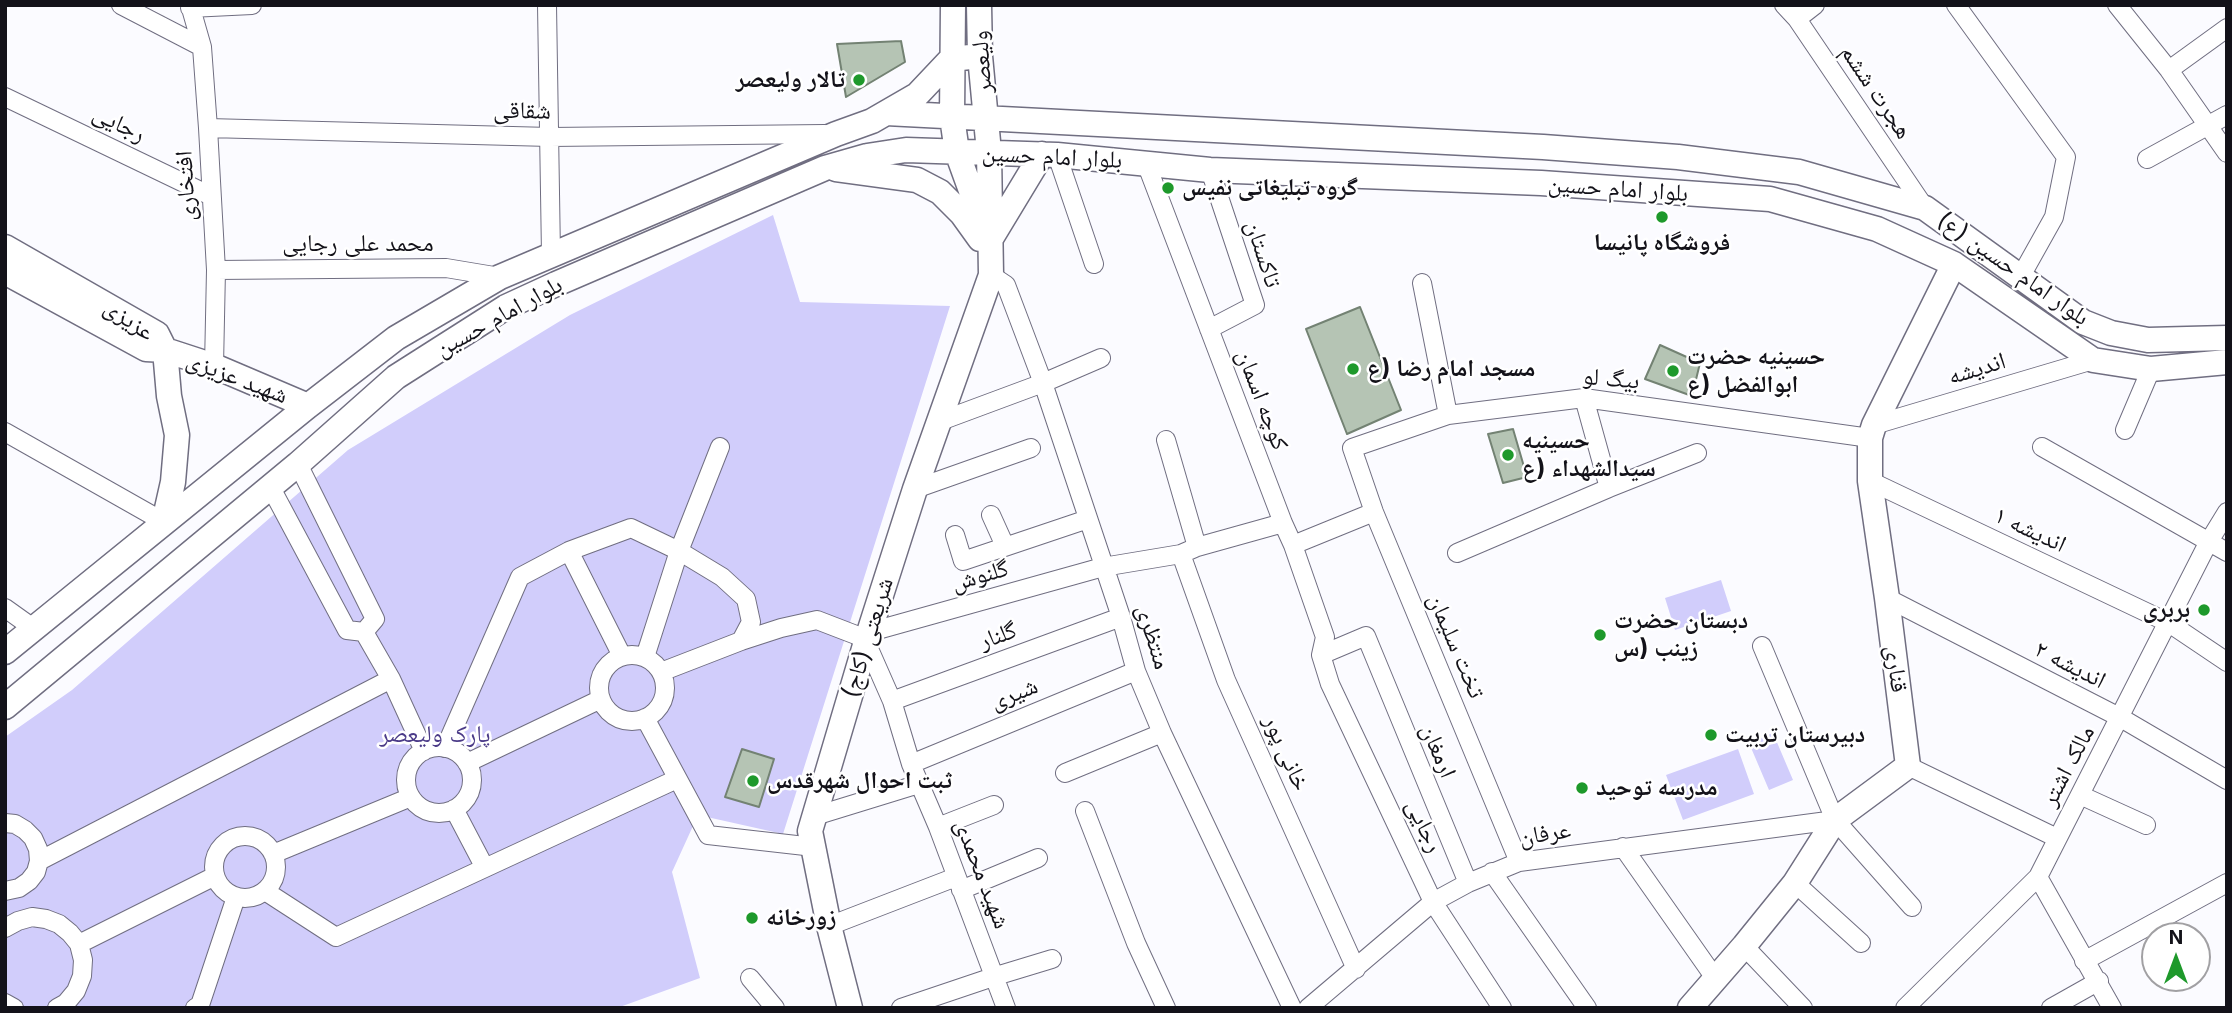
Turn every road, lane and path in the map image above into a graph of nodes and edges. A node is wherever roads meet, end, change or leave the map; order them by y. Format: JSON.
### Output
{"nodes":[{"id":1,"x":121,"y":5,"type":"edge"},
{"id":2,"x":252,"y":5,"type":"edge"},
{"id":3,"x":548,"y":5,"type":"edge"},
{"id":4,"x":953,"y":5,"type":"edge"},
{"id":5,"x":979,"y":5,"type":"edge"},
{"id":6,"x":1784,"y":5,"type":"edge"},
{"id":7,"x":1815,"y":5,"type":"edge"},
{"id":8,"x":1956,"y":5,"type":"edge"},
{"id":9,"x":2118,"y":5,"type":"edge"},
{"id":10,"x":190,"y":6,"type":"edge"},
{"id":11,"x":1797,"y":19,"type":"junction"},
{"id":12,"x":2227,"y":28,"type":"edge"},
{"id":13,"x":202,"y":47,"type":"junction"},
{"id":14,"x":980,"y":56,"type":"junction"},
{"id":15,"x":951,"y":59,"type":"junction"},
{"id":16,"x":2169,"y":70,"type":"junction"},
{"id":17,"x":5,"y":97,"type":"edge"},
{"id":18,"x":886,"y":113,"type":"junction"},
{"id":19,"x":2227,"y":115,"type":"edge"},
{"id":20,"x":953,"y":117,"type":"junction"},
{"id":21,"x":987,"y":119,"type":"junction"},
{"id":22,"x":2208,"y":126,"type":"junction"},
{"id":23,"x":208,"y":128,"type":"junction"},
{"id":24,"x":836,"y":134,"type":"junction"},
{"id":25,"x":550,"y":137,"type":"junction"},
{"id":26,"x":1543,"y":147,"type":"junction"},
{"id":27,"x":957,"y":152,"type":"junction"},
{"id":28,"x":989,"y":152,"type":"junction"},
{"id":29,"x":2227,"y":153,"type":"edge"},
{"id":30,"x":1050,"y":154,"type":"junction"},
{"id":31,"x":2147,"y":159,"type":"dead end"},
{"id":32,"x":1146,"y":163,"type":"junction"},
{"id":33,"x":825,"y":168,"type":"junction"},
{"id":34,"x":1210,"y":170,"type":"junction"},
{"id":35,"x":1541,"y":183,"type":"junction"},
{"id":36,"x":211,"y":196,"type":"junction"},
{"id":37,"x":1925,"y":208,"type":"junction"},
{"id":38,"x":5,"y":247,"type":"edge"},
{"id":39,"x":551,"y":255,"type":"junction"},
{"id":40,"x":990,"y":257,"type":"junction"},
{"id":41,"x":1094,"y":264,"type":"dead end"},
{"id":42,"x":1954,"y":264,"type":"junction"},
{"id":43,"x":216,"y":270,"type":"junction"},
{"id":44,"x":5,"y":272,"type":"edge"},
{"id":45,"x":2021,"y":276,"type":"junction"},
{"id":46,"x":500,"y":277,"type":"junction"},
{"id":47,"x":1422,"y":283,"type":"dead end"},
{"id":48,"x":1209,"y":329,"type":"junction"},
{"id":49,"x":2227,"y":338,"type":"edge"},
{"id":50,"x":165,"y":351,"type":"junction"},
{"id":51,"x":1101,"y":358,"type":"dead end"},
{"id":52,"x":2093,"y":360,"type":"junction"},
{"id":53,"x":2227,"y":362,"type":"edge"},
{"id":54,"x":214,"y":366,"type":"junction"},
{"id":55,"x":2151,"y":369,"type":"junction"},
{"id":56,"x":1043,"y":383,"type":"junction"},
{"id":57,"x":1584,"y":398,"type":"junction"},
{"id":58,"x":308,"y":406,"type":"junction"},
{"id":59,"x":1448,"y":415,"type":"junction"},
{"id":60,"x":938,"y":422,"type":"junction"},
{"id":61,"x":2125,"y":430,"type":"dead end"},
{"id":62,"x":1872,"y":431,"type":"junction"},
{"id":63,"x":5,"y":432,"type":"edge"},
{"id":64,"x":1166,"y":440,"type":"dead end"},
{"id":65,"x":720,"y":447,"type":"dead end"},
{"id":66,"x":2042,"y":447,"type":"dead end"},
{"id":67,"x":1031,"y":448,"type":"dead end"},
{"id":68,"x":1352,"y":448,"type":"joint"},
{"id":69,"x":1697,"y":453,"type":"dead end"},
{"id":70,"x":298,"y":464,"type":"junction"},
{"id":71,"x":1870,"y":481,"type":"junction"},
{"id":72,"x":270,"y":486,"type":"junction"},
{"id":73,"x":1609,"y":488,"type":"junction"},
{"id":74,"x":915,"y":489,"type":"junction"},
{"id":75,"x":1374,"y":512,"type":"junction"},
{"id":76,"x":2227,"y":512,"type":"edge"},
{"id":77,"x":991,"y":515,"type":"dead end"},
{"id":78,"x":1088,"y":519,"type":"junction"},
{"id":79,"x":164,"y":522,"type":"junction"},
{"id":80,"x":1283,"y":523,"type":"junction"},
{"id":81,"x":955,"y":535,"type":"dead end"},
{"id":82,"x":2208,"y":543,"type":"junction"},
{"id":83,"x":1293,"y":545,"type":"junction"},
{"id":84,"x":1005,"y":546,"type":"junction"},
{"id":85,"x":1189,"y":550,"type":"junction"},
{"id":86,"x":569,"y":551,"type":"junction"},
{"id":87,"x":679,"y":551,"type":"junction"},
{"id":88,"x":2227,"y":552,"type":"edge"},
{"id":89,"x":1457,"y":553,"type":"dead end"},
{"id":90,"x":1103,"y":567,"type":"junction"},
{"id":91,"x":1887,"y":598,"type":"junction"},
{"id":92,"x":5,"y":608,"type":"edge"},
{"id":93,"x":1121,"y":617,"type":"junction"},
{"id":94,"x":2169,"y":623,"type":"junction"},
{"id":95,"x":33,"y":628,"type":"junction"},
{"id":96,"x":364,"y":632,"type":"junction"},
{"id":97,"x":868,"y":637,"type":"junction"},
{"id":98,"x":741,"y":641,"type":"junction"},
{"id":99,"x":1762,"y":646,"type":"dead end"},
{"id":100,"x":5,"y":652,"type":"edge"},
{"id":101,"x":622,"y":656,"type":"junction"},
{"id":102,"x":1321,"y":656,"type":"junction"},
{"id":103,"x":645,"y":657,"type":"junction"},
{"id":104,"x":2227,"y":662,"type":"edge"},
{"id":105,"x":1136,"y":671,"type":"junction"},
{"id":106,"x":661,"y":672,"type":"junction"},
{"id":107,"x":391,"y":679,"type":"junction"},
{"id":108,"x":601,"y":699,"type":"junction"},
{"id":109,"x":892,"y":701,"type":"junction"},
{"id":110,"x":5,"y":707,"type":"edge"},
{"id":111,"x":645,"y":718,"type":"junction"},
{"id":112,"x":2121,"y":718,"type":"junction"},
{"id":113,"x":1162,"y":733,"type":"junction"},
{"id":114,"x":445,"y":748,"type":"junction"},
{"id":115,"x":424,"y":751,"type":"junction"},
{"id":116,"x":467,"y":763,"type":"junction"},
{"id":117,"x":911,"y":764,"type":"junction"},
{"id":118,"x":1908,"y":766,"type":"junction"},
{"id":119,"x":1065,"y":773,"type":"dead end"},
{"id":120,"x":677,"y":779,"type":"junction"},
{"id":121,"x":2227,"y":780,"type":"edge"},
{"id":122,"x":919,"y":784,"type":"junction"},
{"id":123,"x":2080,"y":795,"type":"junction"},
{"id":124,"x":411,"y":797,"type":"junction"},
{"id":125,"x":995,"y":805,"type":"dead end"},
{"id":126,"x":454,"y":809,"type":"junction"},
{"id":127,"x":1085,"y":811,"type":"dead end"},
{"id":128,"x":815,"y":816,"type":"junction"},
{"id":129,"x":1835,"y":820,"type":"junction"},
{"id":130,"x":5,"y":823,"type":"edge"},
{"id":131,"x":2146,"y":825,"type":"dead end"},
{"id":132,"x":938,"y":827,"type":"junction"},
{"id":133,"x":2057,"y":838,"type":"junction"},
{"id":134,"x":814,"y":847,"type":"junction"},
{"id":135,"x":1623,"y":847,"type":"junction"},
{"id":136,"x":273,"y":854,"type":"junction"},
{"id":137,"x":1038,"y":858,"type":"dead end"},
{"id":138,"x":39,"y":860,"type":"junction"},
{"id":139,"x":1519,"y":862,"type":"junction"},
{"id":140,"x":485,"y":868,"type":"junction"},
{"id":141,"x":1492,"y":872,"type":"junction"},
{"id":142,"x":215,"y":876,"type":"junction"},
{"id":143,"x":2038,"y":877,"type":"junction"},
{"id":144,"x":958,"y":883,"type":"junction"},
{"id":145,"x":1468,"y":883,"type":"junction"},
{"id":146,"x":1795,"y":883,"type":"junction"},
{"id":147,"x":2227,"y":883,"type":"edge"},
{"id":148,"x":5,"y":891,"type":"edge"},
{"id":149,"x":265,"y":891,"type":"junction"},
{"id":150,"x":236,"y":897,"type":"junction"},
{"id":151,"x":1433,"y":902,"type":"junction"},
{"id":152,"x":1912,"y":907,"type":"dead end"},
{"id":153,"x":829,"y":926,"type":"junction"},
{"id":154,"x":5,"y":928,"type":"edge"},
{"id":155,"x":1861,"y":943,"type":"dead end"},
{"id":156,"x":79,"y":944,"type":"junction"},
{"id":157,"x":1744,"y":946,"type":"junction"},
{"id":158,"x":1052,"y":959,"type":"dead end"},
{"id":159,"x":2084,"y":961,"type":"junction"},
{"id":160,"x":1356,"y":969,"type":"junction"},
{"id":161,"x":996,"y":975,"type":"junction"},
{"id":162,"x":750,"y":978,"type":"dead end"},
{"id":163,"x":1715,"y":978,"type":"junction"},
{"id":164,"x":2099,"y":981,"type":"junction"},
{"id":165,"x":5,"y":1003,"type":"edge"},
{"id":166,"x":14,"y":1008,"type":"edge"},
{"id":167,"x":57,"y":1008,"type":"edge"},
{"id":168,"x":195,"y":1008,"type":"edge"},
{"id":169,"x":775,"y":1008,"type":"edge"},
{"id":170,"x":850,"y":1008,"type":"edge"},
{"id":171,"x":901,"y":1008,"type":"edge"},
{"id":172,"x":1006,"y":1008,"type":"edge"},
{"id":173,"x":1166,"y":1008,"type":"edge"},
{"id":174,"x":1292,"y":1008,"type":"edge"},
{"id":175,"x":1308,"y":1008,"type":"edge"},
{"id":176,"x":1502,"y":1008,"type":"edge"},
{"id":177,"x":1587,"y":1008,"type":"edge"},
{"id":178,"x":1690,"y":1008,"type":"edge"},
{"id":179,"x":1803,"y":1008,"type":"edge"},
{"id":180,"x":1905,"y":1008,"type":"edge"},
{"id":181,"x":2051,"y":1008,"type":"edge"},
{"id":182,"x":2112,"y":1008,"type":"edge"}],
"edges":[{"from":1,"to":13,"type":"street"},
{"from":2,"to":10,"type":"street"},
{"from":3,"to":25,"type":"street"},
{"from":4,"to":15,"type":"main road","name":"ولیعصر"},
{"from":5,"to":14,"type":"main road","name":"ولیعصر"},
{"from":6,"to":11,"type":"street","name":"هجرت ششم"},
{"from":7,"to":11,"type":"street"},
{"from":8,"to":45,"type":"street"},
{"from":9,"to":16,"type":"street"},
{"from":10,"to":13,"type":"street","name":"افتخاری"},
{"from":11,"to":37,"type":"street","name":"هجرت ششم"},
{"from":12,"to":16,"type":"street"},
{"from":13,"to":23,"type":"street","name":"افتخاری"},
{"from":14,"to":15,"type":"main road"},
{"from":14,"to":21,"type":"main road","name":"ولیعصر"},
{"from":15,"to":18,"type":"main road"},
{"from":15,"to":20,"type":"main road","name":"ولیعصر"},
{"from":16,"to":22,"type":"street"},
{"from":17,"to":36,"type":"street","name":"رجایی"},
{"from":18,"to":20,"type":"main road","name":"بلوار امام حسین"},
{"from":18,"to":24,"type":"main road","name":"بلوار امام حسین"},
{"from":19,"to":22,"type":"street"},
{"from":20,"to":21,"type":"main road","name":"بلوار امام حسین"},
{"from":20,"to":27,"type":"main road","name":"ولیعصر"},
{"from":21,"to":26,"type":"main road","name":"بلوار امام حسین"},
{"from":21,"to":28,"type":"main road","name":"ولیعصر"},
{"from":22,"to":29,"type":"street"},
{"from":22,"to":31,"type":"street"},
{"from":23,"to":25,"type":"street","name":"شقاقی"},
{"from":23,"to":36,"type":"street","name":"افتخاری"},
{"from":24,"to":25,"type":"street","name":"شقاقی"},
{"from":24,"to":39,"type":"main road","name":"بلوار امام حسین"},
{"from":25,"to":39,"type":"street"},
{"from":26,"to":35,"type":"main road"},
{"from":26,"to":37,"type":"main road","name":"بلوار امام حسین"},
{"from":27,"to":28,"type":"main road","name":"بلوار امام حسین"},
{"from":27,"to":33,"type":"main road","name":"بلوار امام حسین"},
{"from":27,"to":40,"type":"main road","name":"ولیعصر"},
{"from":28,"to":30,"type":"main road","name":"بلوار امام حسین"},
{"from":28,"to":40,"type":"main road","name":"ولیعصر"},
{"from":30,"to":32,"type":"main road","name":"بلوار امام حسین"},
{"from":30,"to":40,"type":"main road"},
{"from":30,"to":41,"type":"street"},
{"from":32,"to":34,"type":"main road","name":"بلوار امام حسین"},
{"from":32,"to":48,"type":"street","name":"کوچه اسمان"},
{"from":33,"to":40,"type":"main road"},
{"from":33,"to":70,"type":"main road","name":"بلوار امام حسین"},
{"from":34,"to":35,"type":"main road","name":"بلوار امام حسین"},
{"from":34,"to":48,"type":"street","name":"تاکستان"},
{"from":35,"to":42,"type":"main road","name":"بلوار امام حسین"},
{"from":36,"to":43,"type":"street","name":"افتخاری"},
{"from":37,"to":45,"type":"main road","name":"بلوار امام حسین (ع)"},
{"from":38,"to":50,"type":"main road","name":"عزیزی"},
{"from":39,"to":46,"type":"main road","name":"بلوار امام حسین"},
{"from":40,"to":56,"type":"street","name":"منتظری"},
{"from":40,"to":60,"type":"main road","name":"شریعتی (کاج)"},
{"from":42,"to":52,"type":"main road","name":"بلوار امام حسین"},
{"from":42,"to":62,"type":"main road","name":"قناری"},
{"from":43,"to":46,"type":"street","name":"محمد علی رجایی"},
{"from":43,"to":54,"type":"street","name":"افتخاری"},
{"from":44,"to":50,"type":"main road","name":"عزیزی"},
{"from":45,"to":49,"type":"main road","name":"بلوار امام حسین (ع)"},
{"from":46,"to":58,"type":"main road","name":"بلوار امام حسین"},
{"from":47,"to":59,"type":"street"},
{"from":48,"to":80,"type":"street","name":"کوچه اسمان"},
{"from":50,"to":54,"type":"main road","name":"شهید عزیزی"},
{"from":50,"to":79,"type":"main road"},
{"from":51,"to":56,"type":"street"},
{"from":52,"to":55,"type":"main road","name":"بلوار امام حسین"},
{"from":52,"to":62,"type":"street","name":"اندیشه"},
{"from":53,"to":55,"type":"main road","name":"بلوار امام حسین"},
{"from":54,"to":58,"type":"main road","name":"شهید عزیزی"},
{"from":55,"to":61,"type":"street"},
{"from":56,"to":60,"type":"street"},
{"from":56,"to":78,"type":"street","name":"منتظری"},
{"from":57,"to":59,"type":"street","name":"بیگ لو"},
{"from":57,"to":62,"type":"street","name":"بیگ لو"},
{"from":57,"to":73,"type":"street"},
{"from":58,"to":79,"type":"main road","name":"بلوار امام حسین"},
{"from":59,"to":68,"type":"street","name":"بیگ لو"},
{"from":60,"to":74,"type":"main road","name":"شریعتی (کاج)"},
{"from":62,"to":71,"type":"main road","name":"قناری"},
{"from":63,"to":79,"type":"street"},
{"from":64,"to":85,"type":"street","name":"خانی پور"},
{"from":65,"to":87,"type":"street"},
{"from":66,"to":82,"type":"street"},
{"from":67,"to":74,"type":"street"},
{"from":68,"to":75,"type":"street","name":"تخت سلیمان"},
{"from":69,"to":73,"type":"street"},
{"from":70,"to":72,"type":"main road","name":"بلوار امام حسین"},
{"from":70,"to":96,"type":"street"},
{"from":71,"to":91,"type":"main road","name":"قناری"},
{"from":71,"to":94,"type":"street","name":"اندیشه ۱"},
{"from":72,"to":96,"type":"street"},
{"from":72,"to":110,"type":"main road","name":"بلوار امام حسین"},
{"from":73,"to":89,"type":"street"},
{"from":74,"to":97,"type":"main road","name":"شریعتی (کاج)"},
{"from":75,"to":83,"type":"street"},
{"from":75,"to":139,"type":"street","name":"تخت سلیمان"},
{"from":76,"to":82,"type":"street","name":"مالک اشتر"},
{"from":77,"to":84,"type":"street"},
{"from":78,"to":84,"type":"street"},
{"from":78,"to":90,"type":"street","name":"منتظری"},
{"from":79,"to":95,"type":"main road","name":"بلوار امام حسین"},
{"from":80,"to":83,"type":"street","name":"کوچه اسمان"},
{"from":80,"to":85,"type":"street","name":"گلنوش"},
{"from":81,"to":84,"type":"street"},
{"from":82,"to":88,"type":"street"},
{"from":82,"to":94,"type":"street","name":"مالک اشتر"},
{"from":83,"to":102,"type":"street","name":"کوچه اسمان"},
{"from":85,"to":90,"type":"street","name":"گلنوش"},
{"from":85,"to":160,"type":"street","name":"خانی پور"},
{"from":86,"to":87,"type":"street"},
{"from":86,"to":101,"type":"street"},
{"from":86,"to":114,"type":"street"},
{"from":87,"to":98,"type":"street"},
{"from":87,"to":103,"type":"street"},
{"from":90,"to":93,"type":"street","name":"منتظری"},
{"from":90,"to":97,"type":"street","name":"گلنوش"},
{"from":91,"to":112,"type":"street","name":"اندیشه ۲"},
{"from":91,"to":118,"type":"main road","name":"قناری"},
{"from":92,"to":95,"type":"street"},
{"from":93,"to":105,"type":"street","name":"منتظری"},
{"from":93,"to":109,"type":"street","name":"گلنار"},
{"from":94,"to":104,"type":"street","name":"اندیشه ۱"},
{"from":94,"to":112,"type":"street","name":"مالک اشتر"},
{"from":95,"to":100,"type":"main road","name":"بلوار امام حسین"},
{"from":96,"to":107,"type":"street"},
{"from":97,"to":98,"type":"street"},
{"from":97,"to":109,"type":"street","name":"شهید محمدی"},
{"from":97,"to":128,"type":"main road","name":"شریعتی (کاج)"},
{"from":98,"to":106,"type":"street"},
{"from":99,"to":129,"type":"street"},
{"from":101,"to":103,"type":"street"},
{"from":101,"to":108,"type":"street"},
{"from":102,"to":145,"type":"street","name":"ارمغان"},
{"from":102,"to":151,"type":"street","name":"رجایی"},
{"from":103,"to":106,"type":"street"},
{"from":105,"to":113,"type":"street","name":"منتظری"},
{"from":105,"to":117,"type":"street","name":"شیری"},
{"from":106,"to":111,"type":"street"},
{"from":107,"to":115,"type":"street"},
{"from":107,"to":138,"type":"street"},
{"from":108,"to":111,"type":"street"},
{"from":108,"to":116,"type":"street"},
{"from":109,"to":117,"type":"street","name":"شهید محمدی"},
{"from":111,"to":120,"type":"street"},
{"from":112,"to":121,"type":"street","name":"اندیشه ۲"},
{"from":112,"to":123,"type":"street","name":"مالک اشتر"},
{"from":113,"to":119,"type":"street"},
{"from":113,"to":174,"type":"street","name":"منتظری"},
{"from":114,"to":115,"type":"street"},
{"from":114,"to":116,"type":"street"},
{"from":115,"to":124,"type":"street"},
{"from":116,"to":126,"type":"street"},
{"from":117,"to":122,"type":"street","name":"شهید محمدی"},
{"from":118,"to":129,"type":"main road"},
{"from":118,"to":133,"type":"street"},
{"from":120,"to":134,"type":"street"},
{"from":120,"to":140,"type":"street"},
{"from":122,"to":128,"type":"street"},
{"from":122,"to":132,"type":"street","name":"شهید محمدی"},
{"from":123,"to":131,"type":"street"},
{"from":123,"to":133,"type":"street","name":"مالک اشتر"},
{"from":124,"to":126,"type":"street"},
{"from":124,"to":136,"type":"street"},
{"from":125,"to":132,"type":"street"},
{"from":126,"to":140,"type":"street"},
{"from":127,"to":173,"type":"street"},
{"from":128,"to":134,"type":"main road","name":"شریعتی (کاج)"},
{"from":129,"to":135,"type":"street","name":"عرفان"},
{"from":129,"to":146,"type":"main road"},
{"from":129,"to":152,"type":"street"},
{"from":130,"to":138,"type":"street"},
{"from":132,"to":144,"type":"street","name":"شهید محمدی"},
{"from":133,"to":143,"type":"street","name":"مالک اشتر"},
{"from":134,"to":153,"type":"main road","name":"شریعتی (کاج)"},
{"from":135,"to":139,"type":"street","name":"عرفان"},
{"from":135,"to":163,"type":"street"},
{"from":136,"to":142,"type":"street"},
{"from":136,"to":149,"type":"street"},
{"from":137,"to":144,"type":"street"},
{"from":138,"to":148,"type":"street"},
{"from":139,"to":141,"type":"street","name":"عرفان"},
{"from":140,"to":149,"type":"street"},
{"from":141,"to":145,"type":"street","name":"عرفان"},
{"from":141,"to":177,"type":"street"},
{"from":142,"to":150,"type":"street"},
{"from":142,"to":156,"type":"street"},
{"from":143,"to":159,"type":"street"},
{"from":143,"to":180,"type":"street","name":"مالک اشتر"},
{"from":144,"to":153,"type":"street"},
{"from":144,"to":161,"type":"street","name":"شهید محمدی"},
{"from":145,"to":151,"type":"street","name":"عرفان"},
{"from":146,"to":155,"type":"street"},
{"from":146,"to":157,"type":"main road"},
{"from":147,"to":159,"type":"street"},
{"from":149,"to":150,"type":"street"},
{"from":150,"to":168,"type":"street"},
{"from":151,"to":160,"type":"street","name":"عرفان"},
{"from":151,"to":176,"type":"street","name":"رجایی"},
{"from":153,"to":170,"type":"main road","name":"شریعتی (کاج)"},
{"from":154,"to":156,"type":"street"},
{"from":156,"to":167,"type":"street"},
{"from":157,"to":163,"type":"main road"},
{"from":157,"to":179,"type":"street"},
{"from":158,"to":161,"type":"street"},
{"from":159,"to":164,"type":"street"},
{"from":160,"to":175,"type":"street","name":"عرفان"},
{"from":161,"to":171,"type":"street"},
{"from":161,"to":172,"type":"street","name":"شهید محمدی"},
{"from":162,"to":169,"type":"street"},
{"from":163,"to":178,"type":"main road"},
{"from":164,"to":181,"type":"street"},
{"from":164,"to":182,"type":"street"},
{"from":165,"to":166,"type":"street"}]}
